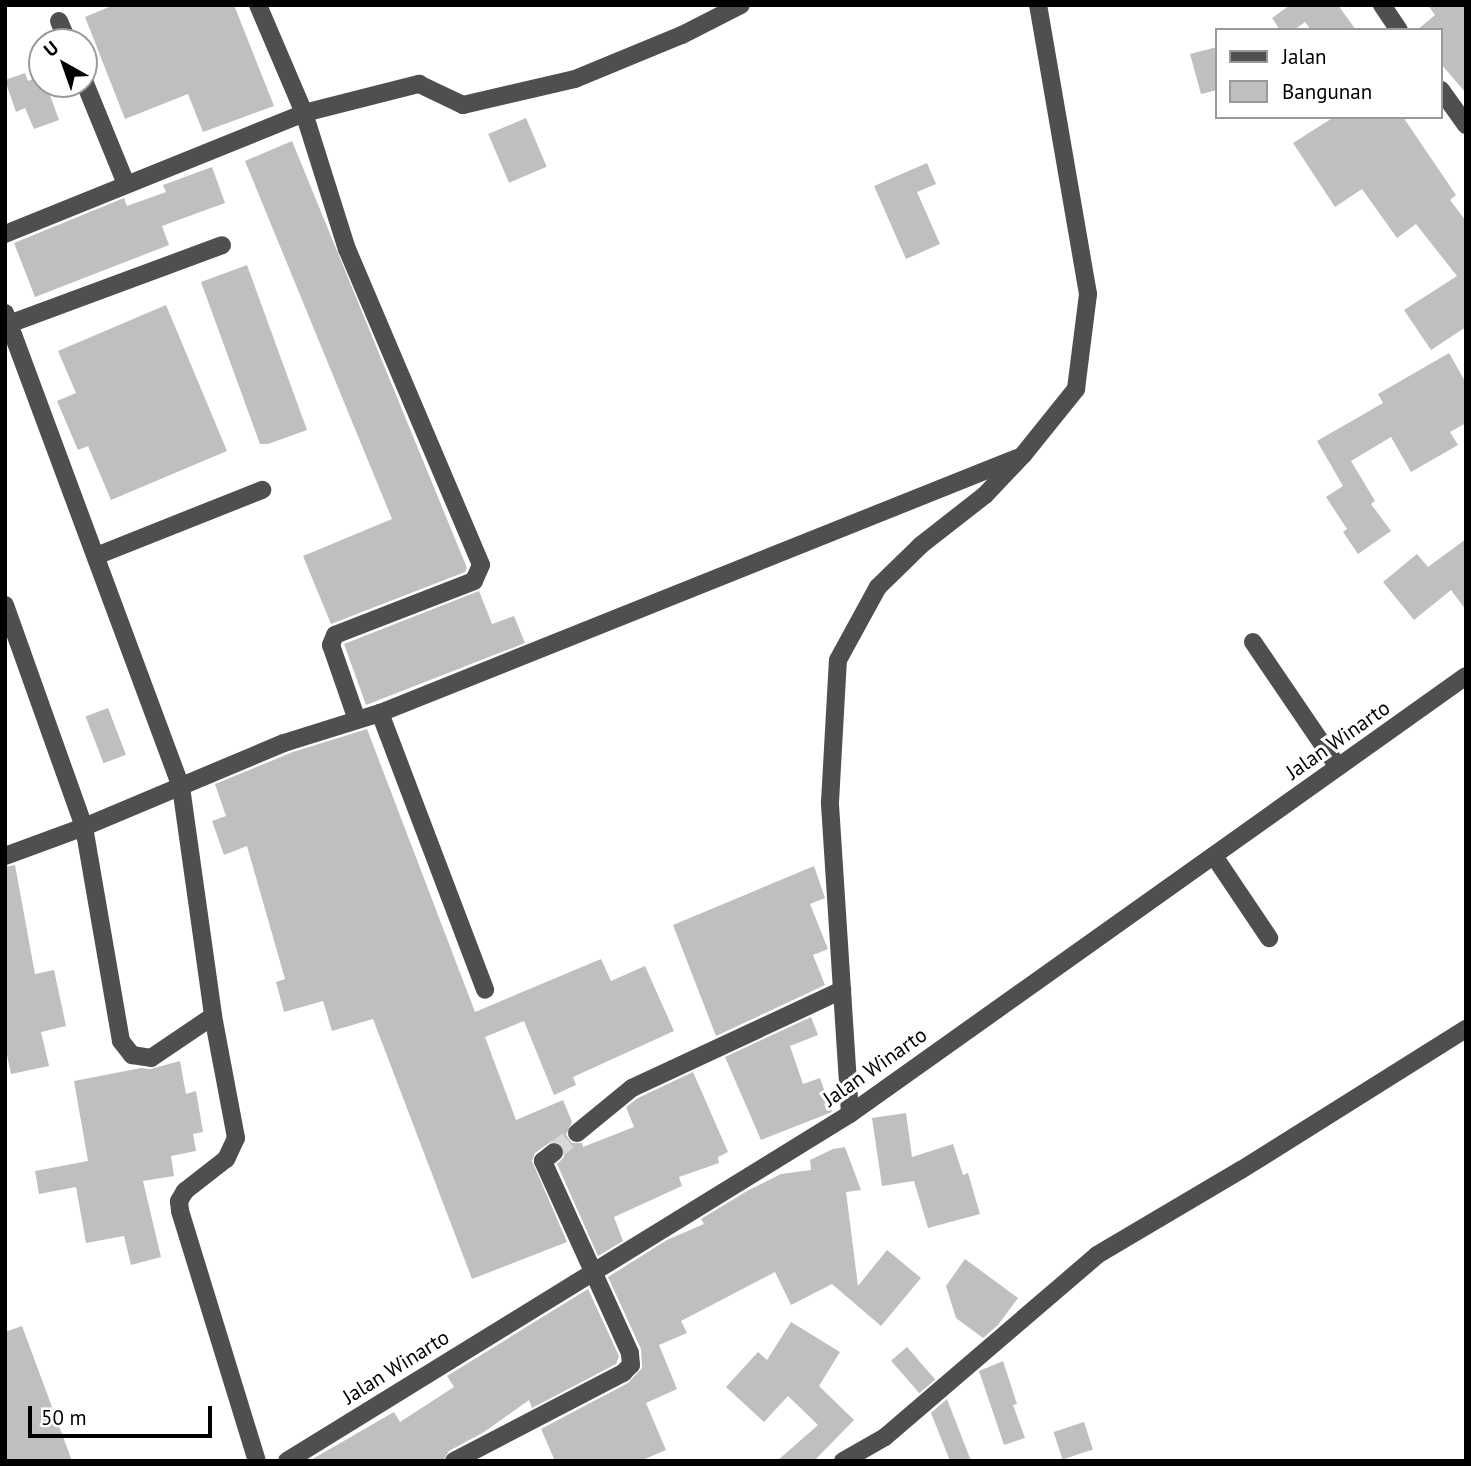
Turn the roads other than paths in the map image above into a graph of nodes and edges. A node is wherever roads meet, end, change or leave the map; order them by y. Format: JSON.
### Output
{"nodes":[{"id":1,"x":258,"y":5,"type":"edge"},
{"id":2,"x":741,"y":5,"type":"edge"},
{"id":3,"x":1038,"y":5,"type":"edge"},
{"id":4,"x":1382,"y":5,"type":"edge"},
{"id":5,"x":60,"y":21,"type":"dead end"},
{"id":6,"x":63,"y":28,"type":"edge"},
{"id":7,"x":1398,"y":28,"type":"edge"},
{"id":8,"x":1443,"y":93,"type":"edge"},
{"id":9,"x":91,"y":98,"type":"edge"},
{"id":10,"x":304,"y":113,"type":"junction"},
{"id":11,"x":1466,"y":125,"type":"edge"},
{"id":12,"x":126,"y":184,"type":"junction"},
{"id":13,"x":5,"y":234,"type":"edge"},
{"id":14,"x":222,"y":245,"type":"dead end"},
{"id":15,"x":7,"y":318,"type":"edge"},
{"id":16,"x":1023,"y":455,"type":"junction"},
{"id":17,"x":262,"y":490,"type":"dead end"},
{"id":18,"x":96,"y":556,"type":"junction"},
{"id":19,"x":5,"y":605,"type":"edge"},
{"id":20,"x":1253,"y":642,"type":"dead end"},
{"id":21,"x":1466,"y":677,"type":"edge"},
{"id":22,"x":380,"y":713,"type":"junction"},
{"id":23,"x":356,"y":720,"type":"junction"},
{"id":24,"x":1338,"y":767,"type":"junction"},
{"id":25,"x":181,"y":787,"type":"junction"},
{"id":26,"x":84,"y":827,"type":"junction"},
{"id":27,"x":5,"y":856,"type":"edge"},
{"id":28,"x":1213,"y":856,"type":"junction"},
{"id":29,"x":1269,"y":938,"type":"dead end"},
{"id":30,"x":485,"y":990,"type":"dead end"},
{"id":31,"x":842,"y":990,"type":"junction"},
{"id":32,"x":213,"y":1016,"type":"junction"},
{"id":33,"x":1466,"y":1029,"type":"edge"},
{"id":34,"x":850,"y":1114,"type":"junction"},
{"id":35,"x":577,"y":1133,"type":"tunnel mouth"},
{"id":36,"x":549,"y":1156,"type":"dead end"},
{"id":37,"x":593,"y":1272,"type":"junction"},
{"id":38,"x":257,"y":1461,"type":"edge"},
{"id":39,"x":287,"y":1461,"type":"edge"},
{"id":40,"x":454,"y":1461,"type":"edge"},
{"id":41,"x":843,"y":1461,"type":"edge"}],
"edges":[{"from":1,"to":10,"type":"street"},
{"from":2,"to":10,"type":"street"},
{"from":3,"to":16,"type":"street"},
{"from":4,"to":7,"type":"street"},
{"from":5,"to":6,"type":"street"},
{"from":8,"to":11,"type":"street"},
{"from":9,"to":12,"type":"street"},
{"from":10,"to":12,"type":"street"},
{"from":10,"to":23,"type":"street"},
{"from":12,"to":13,"type":"street"},
{"from":14,"to":15,"type":"street"},
{"from":15,"to":18,"type":"street"},
{"from":16,"to":22,"type":"street"},
{"from":16,"to":31,"type":"street"},
{"from":17,"to":18,"type":"street"},
{"from":18,"to":25,"type":"street"},
{"from":19,"to":26,"type":"street"},
{"from":20,"to":24,"type":"street"},
{"from":21,"to":24,"type":"street","name":"Jalan Winarto"},
{"from":22,"to":23,"type":"street"},
{"from":22,"to":30,"type":"street"},
{"from":23,"to":25,"type":"street"},
{"from":24,"to":28,"type":"street","name":"Jalan Winarto"},
{"from":25,"to":26,"type":"street"},
{"from":25,"to":32,"type":"street"},
{"from":26,"to":27,"type":"street"},
{"from":26,"to":32,"type":"street"},
{"from":28,"to":29,"type":"street"},
{"from":28,"to":34,"type":"street","name":"Jalan Winarto"},
{"from":31,"to":34,"type":"street"},
{"from":31,"to":35,"type":"street"},
{"from":32,"to":38,"type":"street"},
{"from":33,"to":41,"type":"street"},
{"from":34,"to":37,"type":"street","name":"Jalan Winarto"},
{"from":36,"to":37,"type":"street"},
{"from":37,"to":39,"type":"street","name":"Jalan Winarto"},
{"from":37,"to":40,"type":"street"}]}
